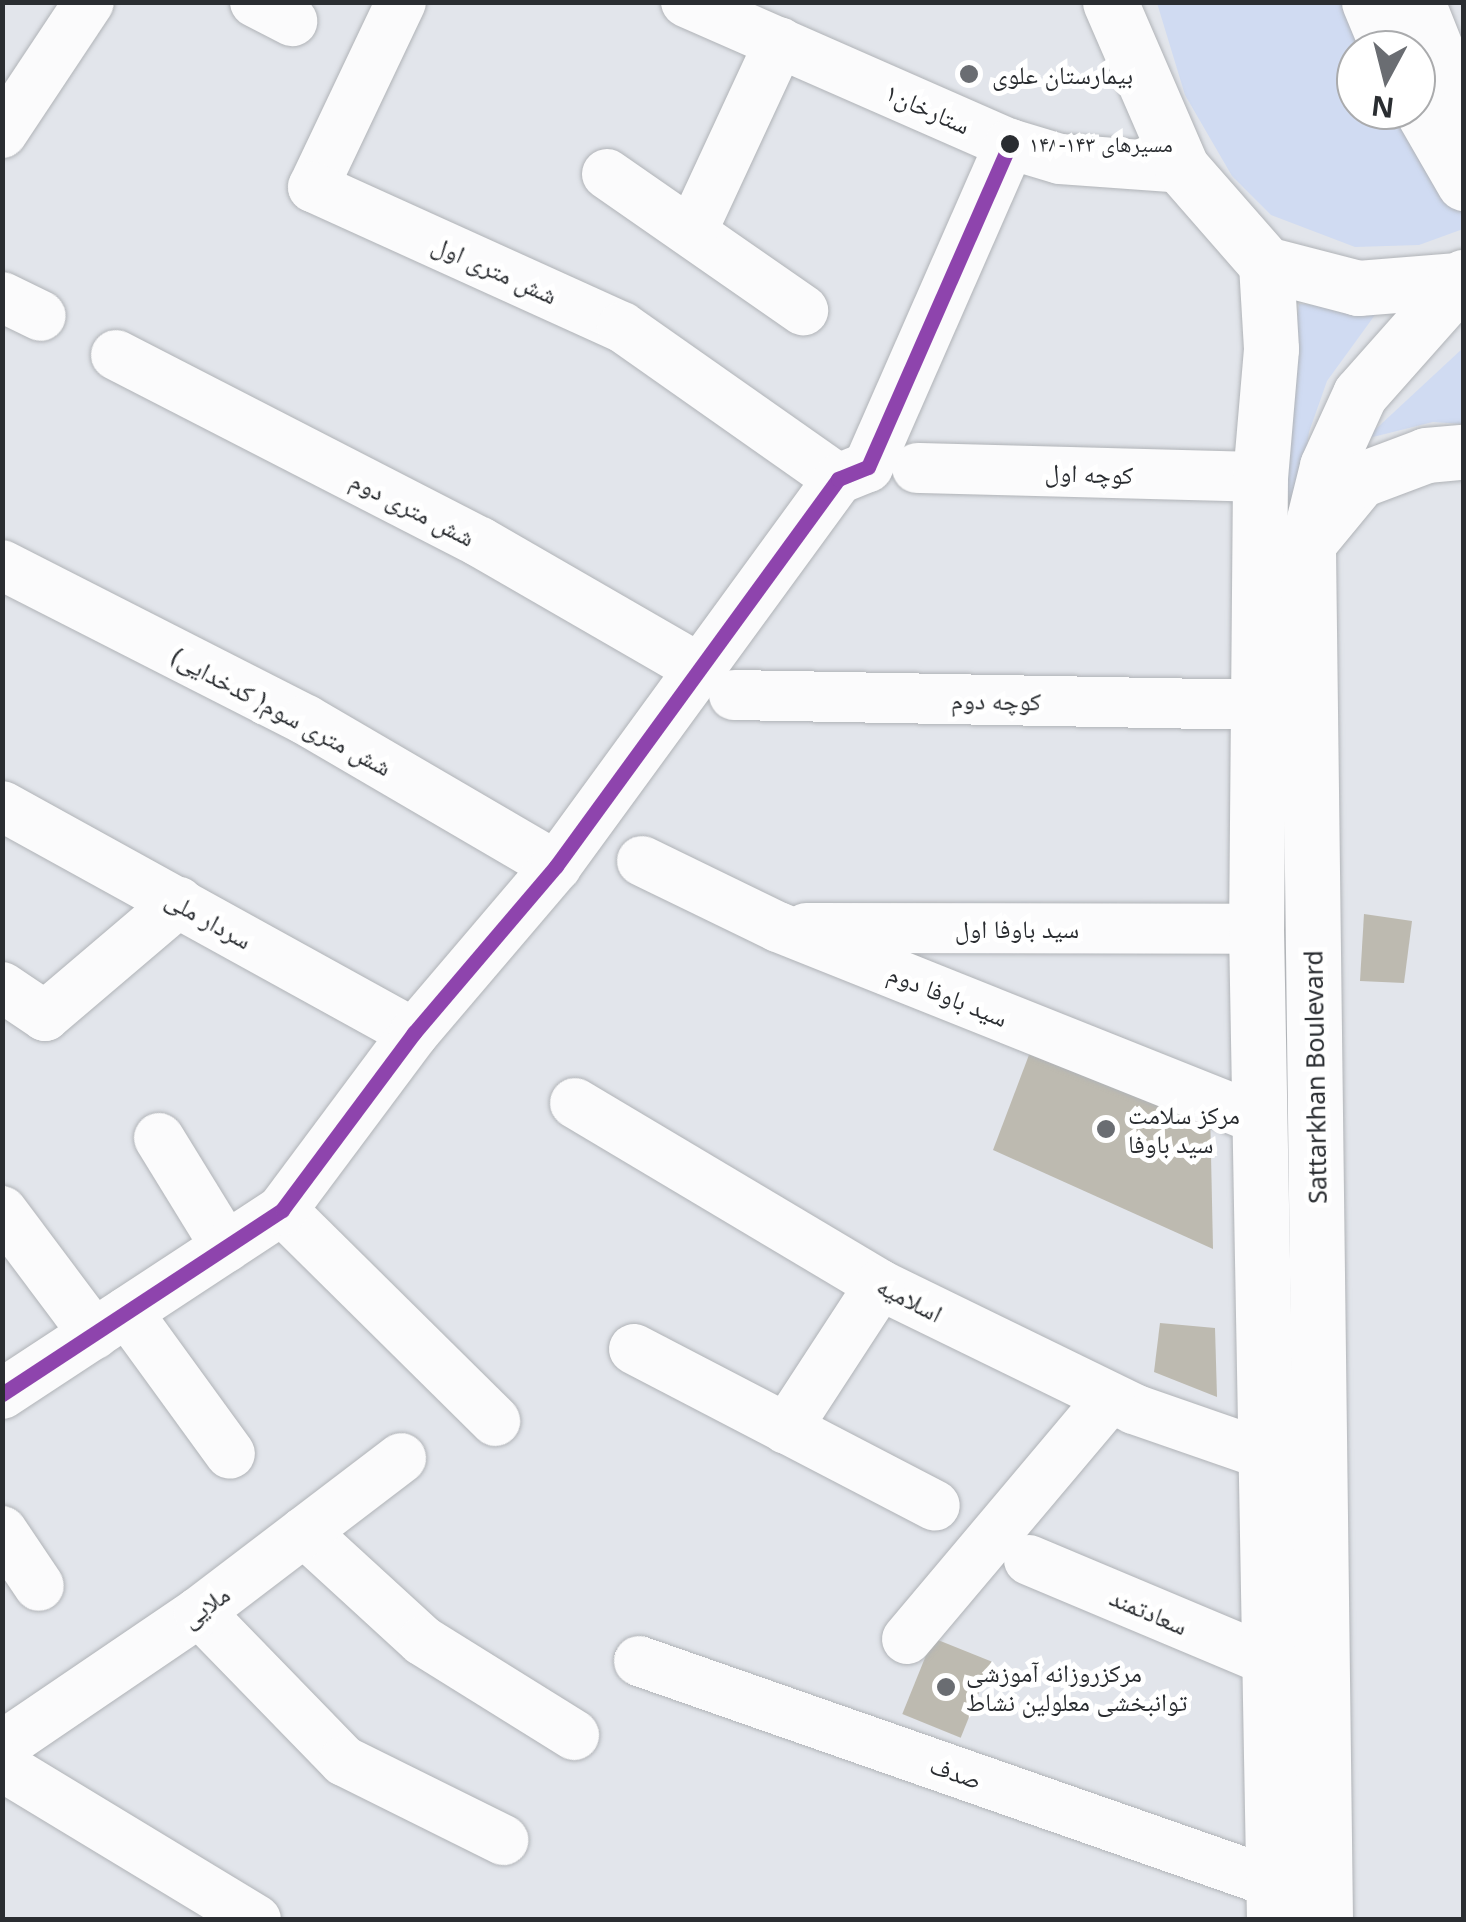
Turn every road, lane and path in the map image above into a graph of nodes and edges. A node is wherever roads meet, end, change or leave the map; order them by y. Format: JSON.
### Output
{"nodes":[{"id":1,"x":89,"y":2,"type":"edge"},
{"id":2,"x":401,"y":2,"type":"edge"},
{"id":3,"x":686,"y":2,"type":"edge"},
{"id":4,"x":1110,"y":2,"type":"edge"},
{"id":5,"x":1369,"y":2,"type":"edge"},
{"id":6,"x":1417,"y":2,"type":"edge"},
{"id":7,"x":1381,"y":30,"type":"edge"},
{"id":8,"x":780,"y":42,"type":"junction"},
{"id":9,"x":1464,"y":120,"type":"edge"},
{"id":10,"x":1433,"y":130,"type":"edge"},
{"id":11,"x":3,"y":132,"type":"edge"},
{"id":12,"x":1010,"y":144,"type":"junction"},
{"id":13,"x":1182,"y":168,"type":"junction"},
{"id":14,"x":608,"y":174,"type":"dead end"},
{"id":15,"x":1464,"y":183,"type":"edge"},
{"id":16,"x":693,"y":228,"type":"junction"},
{"id":17,"x":1266,"y":264,"type":"junction"},
{"id":18,"x":1461,"y":279,"type":"edge"},
{"id":19,"x":804,"y":310,"type":"dead end"},
{"id":20,"x":116,"y":356,"type":"dead end"},
{"id":21,"x":1464,"y":452,"type":"edge"},
{"id":22,"x":918,"y":468,"type":"dead end"},
{"id":23,"x":838,"y":478,"type":"junction"},
{"id":24,"x":1260,"y":478,"type":"junction"},
{"id":25,"x":1308,"y":543,"type":"junction"},
{"id":26,"x":2,"y":565,"type":"edge"},
{"id":27,"x":719,"y":683,"type":"junction"},
{"id":28,"x":1258,"y":705,"type":"junction"},
{"id":29,"x":2,"y":806,"type":"edge"},
{"id":30,"x":642,"y":861,"type":"dead end"},
{"id":31,"x":556,"y":866,"type":"junction"},
{"id":32,"x":179,"y":902,"type":"junction"},
{"id":33,"x":778,"y":928,"type":"junction"},
{"id":34,"x":1256,"y":928,"type":"junction"},
{"id":35,"x":2,"y":987,"type":"edge"},
{"id":36,"x":414,"y":1032,"type":"junction"},
{"id":37,"x":574,"y":1103,"type":"dead end"},
{"id":38,"x":1258,"y":1119,"type":"junction"},
{"id":39,"x":160,"y":1138,"type":"dead end"},
{"id":40,"x":2,"y":1210,"type":"edge"},
{"id":41,"x":282,"y":1210,"type":"junction"},
{"id":42,"x":226,"y":1247,"type":"junction"},
{"id":43,"x":880,"y":1285,"type":"junction"},
{"id":44,"x":110,"y":1323,"type":"junction"},
{"id":45,"x":634,"y":1349,"type":"dead end"},
{"id":46,"x":2,"y":1394,"type":"edge"},
{"id":47,"x":1110,"y":1398,"type":"junction"},
{"id":48,"x":495,"y":1420,"type":"dead end"},
{"id":49,"x":786,"y":1429,"type":"junction"},
{"id":50,"x":230,"y":1454,"type":"dead end"},
{"id":51,"x":1266,"y":1455,"type":"junction"},
{"id":52,"x":401,"y":1458,"type":"dead end"},
{"id":53,"x":935,"y":1506,"type":"dead end"},
{"id":54,"x":2,"y":1531,"type":"edge"},
{"id":55,"x":304,"y":1532,"type":"junction"},
{"id":56,"x":1029,"y":1560,"type":"dead end"},
{"id":57,"x":38,"y":1586,"type":"dead end"},
{"id":58,"x":199,"y":1612,"type":"junction"},
{"id":59,"x":907,"y":1639,"type":"dead end"},
{"id":60,"x":639,"y":1660,"type":"dead end"},
{"id":61,"x":1268,"y":1661,"type":"junction"},
{"id":62,"x":574,"y":1735,"type":"dead end"},
{"id":63,"x":2,"y":1746,"type":"edge"},
{"id":64,"x":2,"y":1766,"type":"edge"},
{"id":65,"x":503,"y":1840,"type":"dead end"},
{"id":66,"x":1274,"y":1901,"type":"edge"},
{"id":67,"x":256,"y":1920,"type":"edge"},
{"id":68,"x":1326,"y":1920,"type":"edge"}],
"edges":[{"from":1,"to":11,"type":"street"},
{"from":2,"to":23,"type":"street","name":"شش متری اول"},
{"from":3,"to":8,"type":"street","name":"ستارخان۱"},
{"from":4,"to":13,"type":"main road"},
{"from":5,"to":7,"type":"main road"},
{"from":6,"to":9,"type":"main road"},
{"from":8,"to":12,"type":"street","name":"ستارخان۱"},
{"from":8,"to":16,"type":"street"},
{"from":10,"to":15,"type":"main road"},
{"from":12,"to":13,"type":"street","name":"ستارخان۱"},
{"from":12,"to":23,"type":"street"},
{"from":13,"to":17,"type":"main road"},
{"from":14,"to":16,"type":"street"},
{"from":16,"to":19,"type":"street"},
{"from":17,"to":18,"type":"main road"},
{"from":17,"to":24,"type":"main road"},
{"from":18,"to":25,"type":"main road","name":"Sattarkhan Boulevard"},
{"from":20,"to":27,"type":"street","name":"شش متری دوم"},
{"from":21,"to":25,"type":"main road"},
{"from":22,"to":24,"type":"street","name":"کوچه اول"},
{"from":23,"to":27,"type":"street"},
{"from":24,"to":28,"type":"main road"},
{"from":25,"to":68,"type":"main road","name":"Sattarkhan Boulevard"},
{"from":26,"to":31,"type":"street","name":"(کدخدایی )شش متری سوم"},
{"from":27,"to":28,"type":"street","name":"کوچه دوم"},
{"from":27,"to":31,"type":"street"},
{"from":28,"to":34,"type":"main road"},
{"from":29,"to":32,"type":"street","name":"سردار ملی"},
{"from":30,"to":33,"type":"street","name":"سید باوفا دوم"},
{"from":31,"to":36,"type":"street"},
{"from":32,"to":35,"type":"street"},
{"from":32,"to":36,"type":"street","name":"سردار ملی"},
{"from":33,"to":34,"type":"street","name":"سید باوفا اول"},
{"from":33,"to":38,"type":"street","name":"سید باوفا دوم"},
{"from":34,"to":38,"type":"main road"},
{"from":36,"to":41,"type":"street"},
{"from":37,"to":43,"type":"street","name":"اسلامیه"},
{"from":38,"to":51,"type":"main road"},
{"from":39,"to":42,"type":"street"},
{"from":40,"to":44,"type":"street"},
{"from":41,"to":42,"type":"street"},
{"from":41,"to":48,"type":"street"},
{"from":42,"to":44,"type":"street"},
{"from":43,"to":47,"type":"street","name":"اسلامیه"},
{"from":43,"to":49,"type":"street"},
{"from":44,"to":46,"type":"street"},
{"from":44,"to":50,"type":"street"},
{"from":45,"to":49,"type":"street"},
{"from":47,"to":51,"type":"street","name":"اسلامیه"},
{"from":47,"to":59,"type":"street"},
{"from":49,"to":53,"type":"street"},
{"from":51,"to":61,"type":"main road"},
{"from":52,"to":55,"type":"street","name":"ملایی"},
{"from":54,"to":57,"type":"street"},
{"from":55,"to":58,"type":"street","name":"ملایی"},
{"from":55,"to":62,"type":"street"},
{"from":56,"to":61,"type":"street","name":"سعادتمند"},
{"from":58,"to":63,"type":"street","name":"ملایی"},
{"from":58,"to":65,"type":"street"},
{"from":60,"to":66,"type":"street","name":"صدف"},
{"from":61,"to":66,"type":"main road"},
{"from":64,"to":67,"type":"street"}]}
